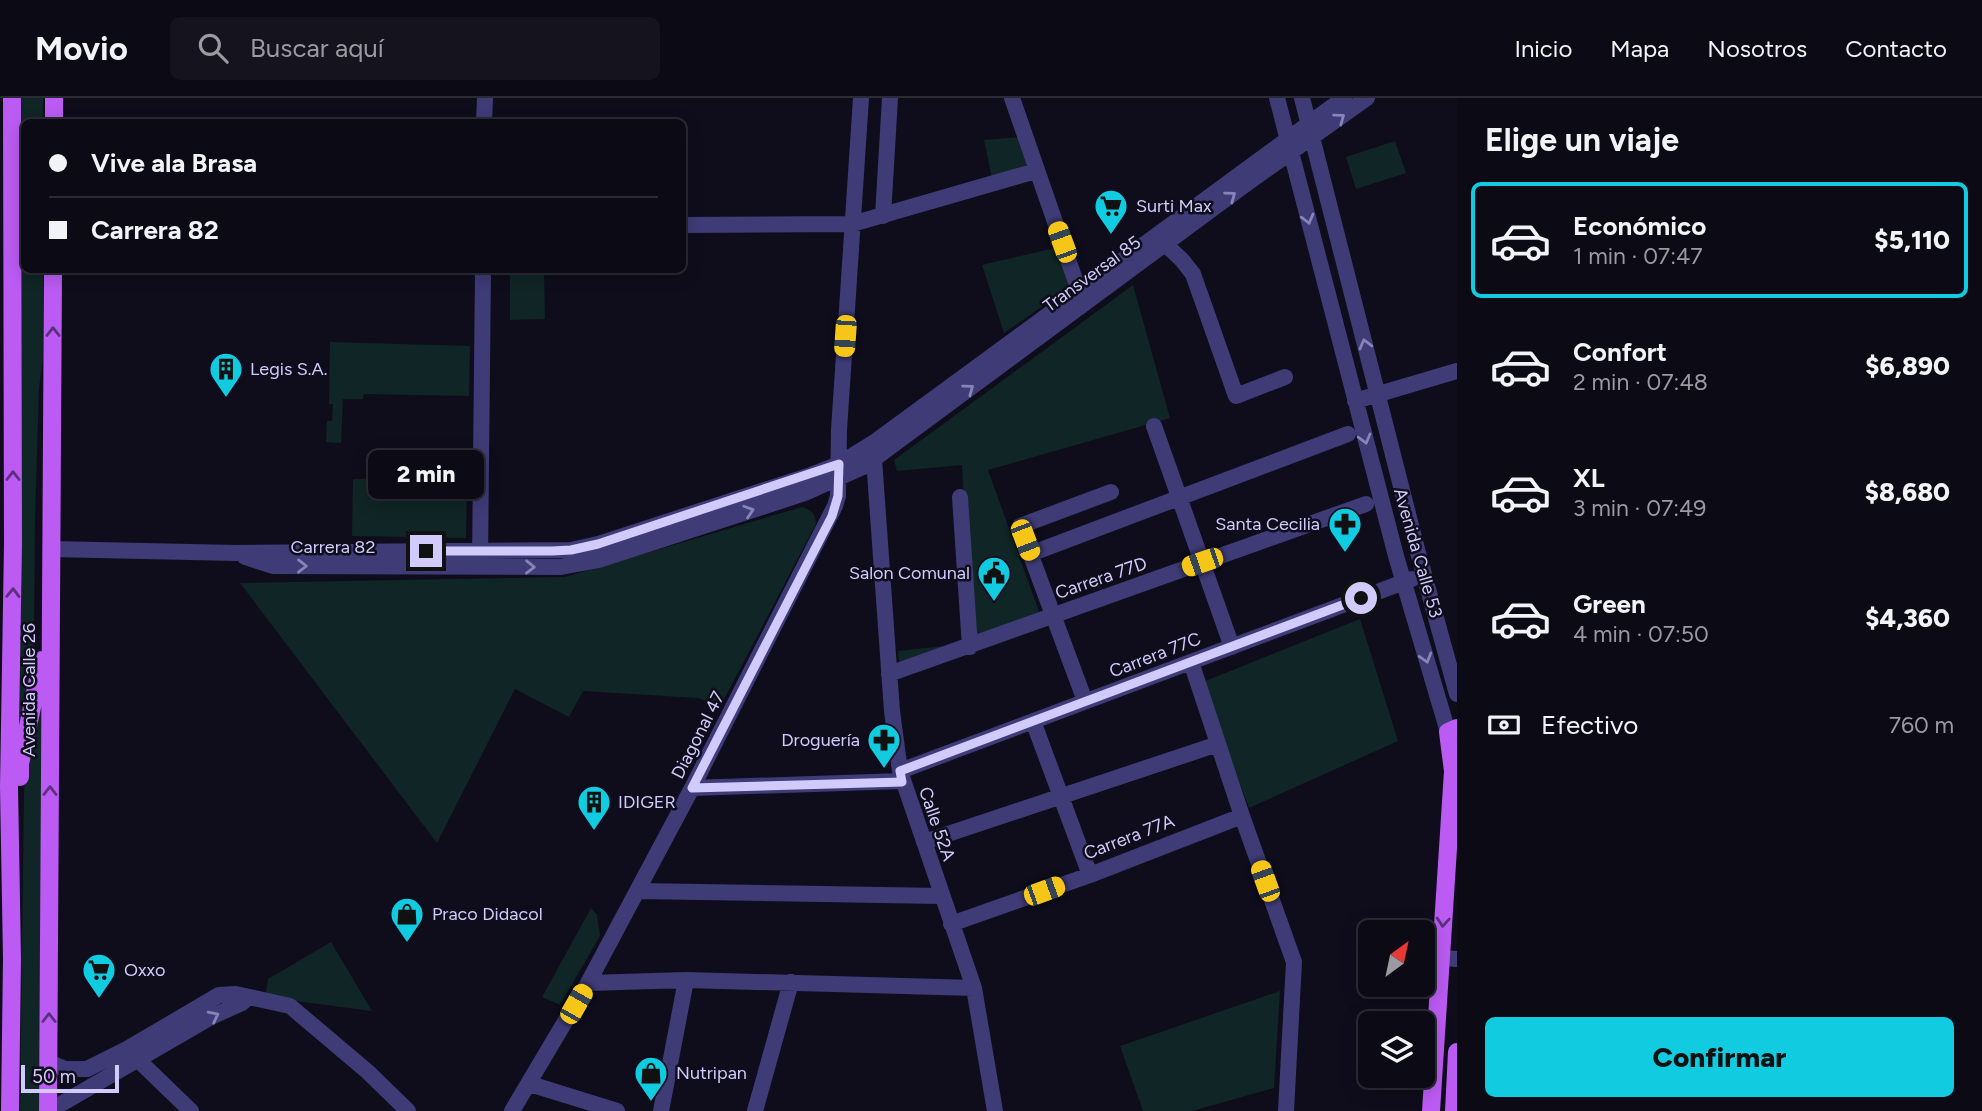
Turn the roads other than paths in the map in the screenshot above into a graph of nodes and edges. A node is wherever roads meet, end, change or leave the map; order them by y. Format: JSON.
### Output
{"nodes":[{"id":1,"x":12,"y":98,"type":"edge"},
{"id":2,"x":54,"y":98,"type":"edge"},
{"id":3,"x":485,"y":98,"type":"edge"},
{"id":4,"x":861,"y":98,"type":"edge"},
{"id":5,"x":890,"y":98,"type":"edge"},
{"id":6,"x":1012,"y":98,"type":"edge"},
{"id":7,"x":1277,"y":98,"type":"edge"},
{"id":8,"x":1302,"y":98,"type":"edge"},
{"id":9,"x":1344,"y":98,"type":"edge"},
{"id":10,"x":1367,"y":98,"type":"edge"},
{"id":11,"x":54,"y":119,"type":"edge"},
{"id":12,"x":484,"y":119,"type":"edge"},
{"id":13,"x":1310,"y":131,"type":"junction"},
{"id":14,"x":1289,"y":146,"type":"junction"},
{"id":15,"x":1037,"y":171,"type":"junction"},
{"id":16,"x":883,"y":216,"type":"junction"},
{"id":17,"x":686,"y":225,"type":"edge"},
{"id":18,"x":852,"y":225,"type":"junction"},
{"id":19,"x":1165,"y":244,"type":"junction"},
{"id":20,"x":1144,"y":251,"type":"junction"},
{"id":21,"x":53,"y":273,"type":"edge"},
{"id":22,"x":483,"y":273,"type":"edge"},
{"id":23,"x":1079,"y":290,"type":"junction"},
{"id":24,"x":1457,"y":371,"type":"edge"},
{"id":25,"x":1286,"y":377,"type":"dead end"},
{"id":26,"x":1377,"y":394,"type":"junction"},
{"id":27,"x":1355,"y":401,"type":"junction"},
{"id":28,"x":1154,"y":426,"type":"dead end"},
{"id":29,"x":1348,"y":434,"type":"dead end"},
{"id":30,"x":874,"y":459,"type":"junction"},
{"id":31,"x":839,"y":472,"type":"junction"},
{"id":32,"x":1111,"y":492,"type":"dead end"},
{"id":33,"x":960,"y":497,"type":"dead end"},
{"id":34,"x":1179,"y":498,"type":"junction"},
{"id":35,"x":1366,"y":504,"type":"dead end"},
{"id":36,"x":51,"y":549,"type":"junction"},
{"id":37,"x":1030,"y":554,"type":"junction"},
{"id":38,"x":480,"y":558,"type":"junction"},
{"id":39,"x":1202,"y":562,"type":"junction"},
{"id":40,"x":1424,"y":574,"type":"junction"},
{"id":41,"x":1403,"y":582,"type":"junction"},
{"id":42,"x":1053,"y":615,"type":"junction"},
{"id":43,"x":50,"y":622,"type":"junction"},
{"id":44,"x":971,"y":647,"type":"junction"},
{"id":45,"x":1232,"y":647,"type":"junction"},
{"id":46,"x":1191,"y":662,"type":"junction"},
{"id":47,"x":889,"y":674,"type":"junction"},
{"id":48,"x":1457,"y":694,"type":"edge"},
{"id":49,"x":1085,"y":702,"type":"junction"},
{"id":50,"x":1033,"y":721,"type":"junction"},
{"id":51,"x":1452,"y":730,"type":"edge"},
{"id":52,"x":1218,"y":744,"type":"junction"},
{"id":53,"x":901,"y":776,"type":"junction"},
{"id":54,"x":692,"y":788,"type":"junction"},
{"id":55,"x":1061,"y":796,"type":"junction"},
{"id":56,"x":1242,"y":816,"type":"junction"},
{"id":57,"x":924,"y":842,"type":"junction"},
{"id":58,"x":1090,"y":874,"type":"junction"},
{"id":59,"x":637,"y":891,"type":"junction"},
{"id":60,"x":941,"y":896,"type":"junction"},
{"id":61,"x":951,"y":924,"type":"junction"},
{"id":62,"x":12,"y":930,"type":"junction"},
{"id":63,"x":1449,"y":958,"type":"edge"},
{"id":64,"x":686,"y":980,"type":"junction"},
{"id":65,"x":791,"y":982,"type":"junction"},
{"id":66,"x":588,"y":983,"type":"junction"},
{"id":67,"x":974,"y":988,"type":"junction"},
{"id":68,"x":1457,"y":1052,"type":"edge"},
{"id":69,"x":132,"y":1055,"type":"junction"},
{"id":70,"x":49,"y":1062,"type":"junction"},
{"id":71,"x":530,"y":1084,"type":"junction"},
{"id":72,"x":10,"y":1111,"type":"edge"},
{"id":73,"x":48,"y":1111,"type":"edge"},
{"id":74,"x":191,"y":1111,"type":"edge"},
{"id":75,"x":408,"y":1111,"type":"edge"},
{"id":76,"x":512,"y":1111,"type":"edge"},
{"id":77,"x":617,"y":1111,"type":"edge"},
{"id":78,"x":662,"y":1111,"type":"edge"},
{"id":79,"x":755,"y":1111,"type":"edge"},
{"id":80,"x":995,"y":1111,"type":"edge"},
{"id":81,"x":1286,"y":1111,"type":"edge"},
{"id":82,"x":1431,"y":1111,"type":"edge"},
{"id":83,"x":1454,"y":1111,"type":"edge"}],
"edges":[{"from":62,"to":1,"type":"main road","name":"Avenida Calle 26","one_way":true},
{"from":2,"to":11,"type":"main road"},
{"from":3,"to":12,"type":"street"},
{"from":4,"to":18,"type":"street"},
{"from":5,"to":16,"type":"street"},
{"from":6,"to":15,"type":"street"},
{"from":7,"to":14,"type":"street","name":"Avenida Calle 53"},
{"from":8,"to":13,"type":"street","name":"Avenida Calle 53"},
{"from":9,"to":13,"type":"street","name":"Transversal 85"},
{"from":13,"to":10,"type":"street","name":"Transversal 85","one_way":true},
{"from":13,"to":14,"type":"street","name":"Transversal 85"},
{"from":26,"to":13,"type":"street","name":"Avenida Calle 53","one_way":true},
{"from":19,"to":14,"type":"street","name":"Transversal 85","one_way":true},
{"from":14,"to":20,"type":"street","name":"Transversal 85"},
{"from":14,"to":27,"type":"street","name":"Avenida Calle 53","one_way":true},
{"from":15,"to":16,"type":"street"},
{"from":15,"to":23,"type":"street"},
{"from":16,"to":18,"type":"street"},
{"from":17,"to":18,"type":"street"},
{"from":18,"to":31,"type":"street"},
{"from":19,"to":20,"type":"street","name":"Transversal 85"},
{"from":19,"to":25,"type":"street"},
{"from":20,"to":23,"type":"street","name":"Transversal 85"},
{"from":30,"to":20,"type":"street","name":"Transversal 85","one_way":true},
{"from":36,"to":21,"type":"main road","name":"Avenida Calle 26","one_way":true},
{"from":22,"to":38,"type":"street"},
{"from":23,"to":31,"type":"street","name":"Transversal 85"},
{"from":24,"to":26,"type":"street"},
{"from":26,"to":27,"type":"street"},
{"from":26,"to":40,"type":"street","name":"Avenida Calle 53"},
{"from":27,"to":41,"type":"street","name":"Avenida Calle 53","one_way":true},
{"from":28,"to":34,"type":"street"},
{"from":29,"to":34,"type":"street"},
{"from":30,"to":31,"type":"street","name":"Transversal 85"},
{"from":30,"to":47,"type":"street","name":"Calle 52A"},
{"from":31,"to":38,"type":"street","name":"Carrera 82"},
{"from":31,"to":54,"type":"street","name":"Diagonal 47"},
{"from":32,"to":37,"type":"street"},
{"from":33,"to":44,"type":"street"},
{"from":34,"to":37,"type":"street"},
{"from":34,"to":39,"type":"street"},
{"from":35,"to":39,"type":"street","name":"Carrera 77D"},
{"from":36,"to":38,"type":"street","name":"Carrera 82"},
{"from":36,"to":43,"type":"main road","name":"Avenida Calle 26"},
{"from":37,"to":42,"type":"street"},
{"from":39,"to":42,"type":"street","name":"Carrera 77D"},
{"from":39,"to":45,"type":"street"},
{"from":40,"to":41,"type":"street","name":"Carrera 77C"},
{"from":40,"to":48,"type":"street","name":"Avenida Calle 53"},
{"from":41,"to":45,"type":"street","name":"Carrera 77C"},
{"from":41,"to":51,"type":"street","name":"Avenida Calle 53","one_way":true},
{"from":42,"to":44,"type":"street","name":"Carrera 77D"},
{"from":42,"to":49,"type":"street"},
{"from":43,"to":62,"type":"main road"},
{"from":70,"to":43,"type":"main road","name":"Avenida Calle 26","one_way":true},
{"from":44,"to":47,"type":"street","name":"Carrera 77D"},
{"from":45,"to":46,"type":"street","name":"Carrera 77C"},
{"from":46,"to":49,"type":"street","name":"Carrera 77C"},
{"from":46,"to":52,"type":"street"},
{"from":47,"to":53,"type":"street","name":"Calle 52A"},
{"from":49,"to":50,"type":"street","name":"Carrera 77C"},
{"from":50,"to":53,"type":"street","name":"Carrera 77C"},
{"from":50,"to":55,"type":"street"},
{"from":51,"to":63,"type":"main road","name":"Avenida Calle 53","one_way":true},
{"from":52,"to":55,"type":"street"},
{"from":52,"to":56,"type":"street"},
{"from":53,"to":54,"type":"street","name":"Carrera 77C"},
{"from":53,"to":57,"type":"street","name":"Calle 52A"},
{"from":54,"to":59,"type":"street","name":"Diagonal 47"},
{"from":55,"to":57,"type":"street"},
{"from":55,"to":58,"type":"street"},
{"from":56,"to":58,"type":"street","name":"Carrera 77A"},
{"from":56,"to":81,"type":"street"},
{"from":57,"to":60,"type":"street","name":"Calle 52A"},
{"from":58,"to":61,"type":"street","name":"Carrera 77A"},
{"from":59,"to":60,"type":"street"},
{"from":59,"to":66,"type":"street","name":"Diagonal 47"},
{"from":60,"to":61,"type":"street","name":"Calle 52A"},
{"from":61,"to":67,"type":"street","name":"Calle 52A"},
{"from":62,"to":72,"type":"main road","name":"Avenida Calle 26"},
{"from":63,"to":82,"type":"main road","name":"Avenida Calle 53"},
{"from":64,"to":65,"type":"street"},
{"from":64,"to":66,"type":"street"},
{"from":64,"to":78,"type":"street"},
{"from":65,"to":67,"type":"street"},
{"from":65,"to":79,"type":"street"},
{"from":66,"to":71,"type":"street","name":"Diagonal 47"},
{"from":67,"to":80,"type":"street","name":"Calle 52A"},
{"from":68,"to":83,"type":"main road"},
{"from":69,"to":70,"type":"street"},
{"from":69,"to":73,"type":"street"},
{"from":69,"to":74,"type":"street"},
{"from":69,"to":75,"type":"street"},
{"from":70,"to":73,"type":"main road","name":"Avenida Calle 26"},
{"from":71,"to":76,"type":"street","name":"Diagonal 47"},
{"from":71,"to":77,"type":"street"}]}
